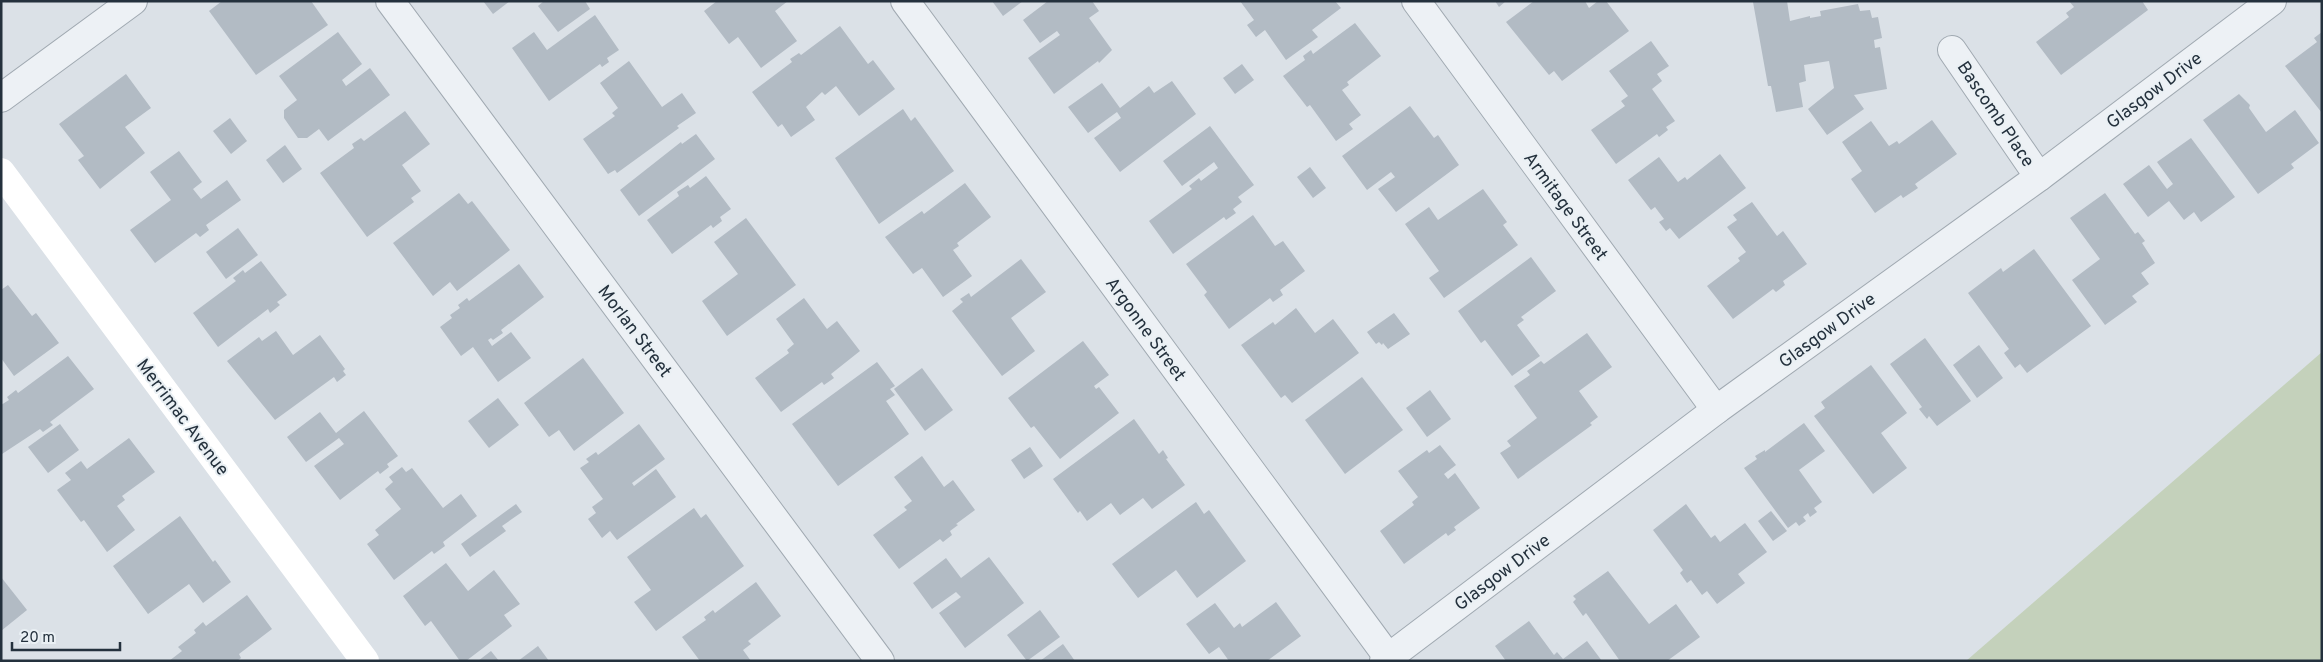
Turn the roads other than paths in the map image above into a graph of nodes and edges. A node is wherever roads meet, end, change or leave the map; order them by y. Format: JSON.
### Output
{"nodes":[{"id":1,"x":133,"y":1,"type":"edge"},
{"id":2,"x":390,"y":1,"type":"edge"},
{"id":3,"x":905,"y":1,"type":"edge"},
{"id":4,"x":1416,"y":1,"type":"edge"},
{"id":5,"x":2272,"y":1,"type":"edge"},
{"id":6,"x":1952,"y":50,"type":"dead end"},
{"id":7,"x":1,"y":98,"type":"edge"},
{"id":8,"x":1,"y":172,"type":"edge"},
{"id":9,"x":2039,"y":177,"type":"junction"},
{"id":10,"x":1716,"y":410,"type":"junction"},
{"id":11,"x":1386,"y":659,"type":"edge"},
{"id":12,"x":365,"y":661,"type":"edge"},
{"id":13,"x":880,"y":661,"type":"edge"}],
"edges":[{"from":1,"to":7,"type":"street"},
{"from":2,"to":13,"type":"street","name":"Morlan Street"},
{"from":3,"to":11,"type":"street","name":"Argonne Street"},
{"from":4,"to":10,"type":"street","name":"Armitage Street"},
{"from":5,"to":9,"type":"street","name":"Glasgow Drive"},
{"from":6,"to":9,"type":"street","name":"Bascomb Place"},
{"from":8,"to":12,"type":"street","name":"Merrimac Avenue"},
{"from":9,"to":10,"type":"street","name":"Glasgow Drive"},
{"from":10,"to":11,"type":"street","name":"Glasgow Drive"}]}
